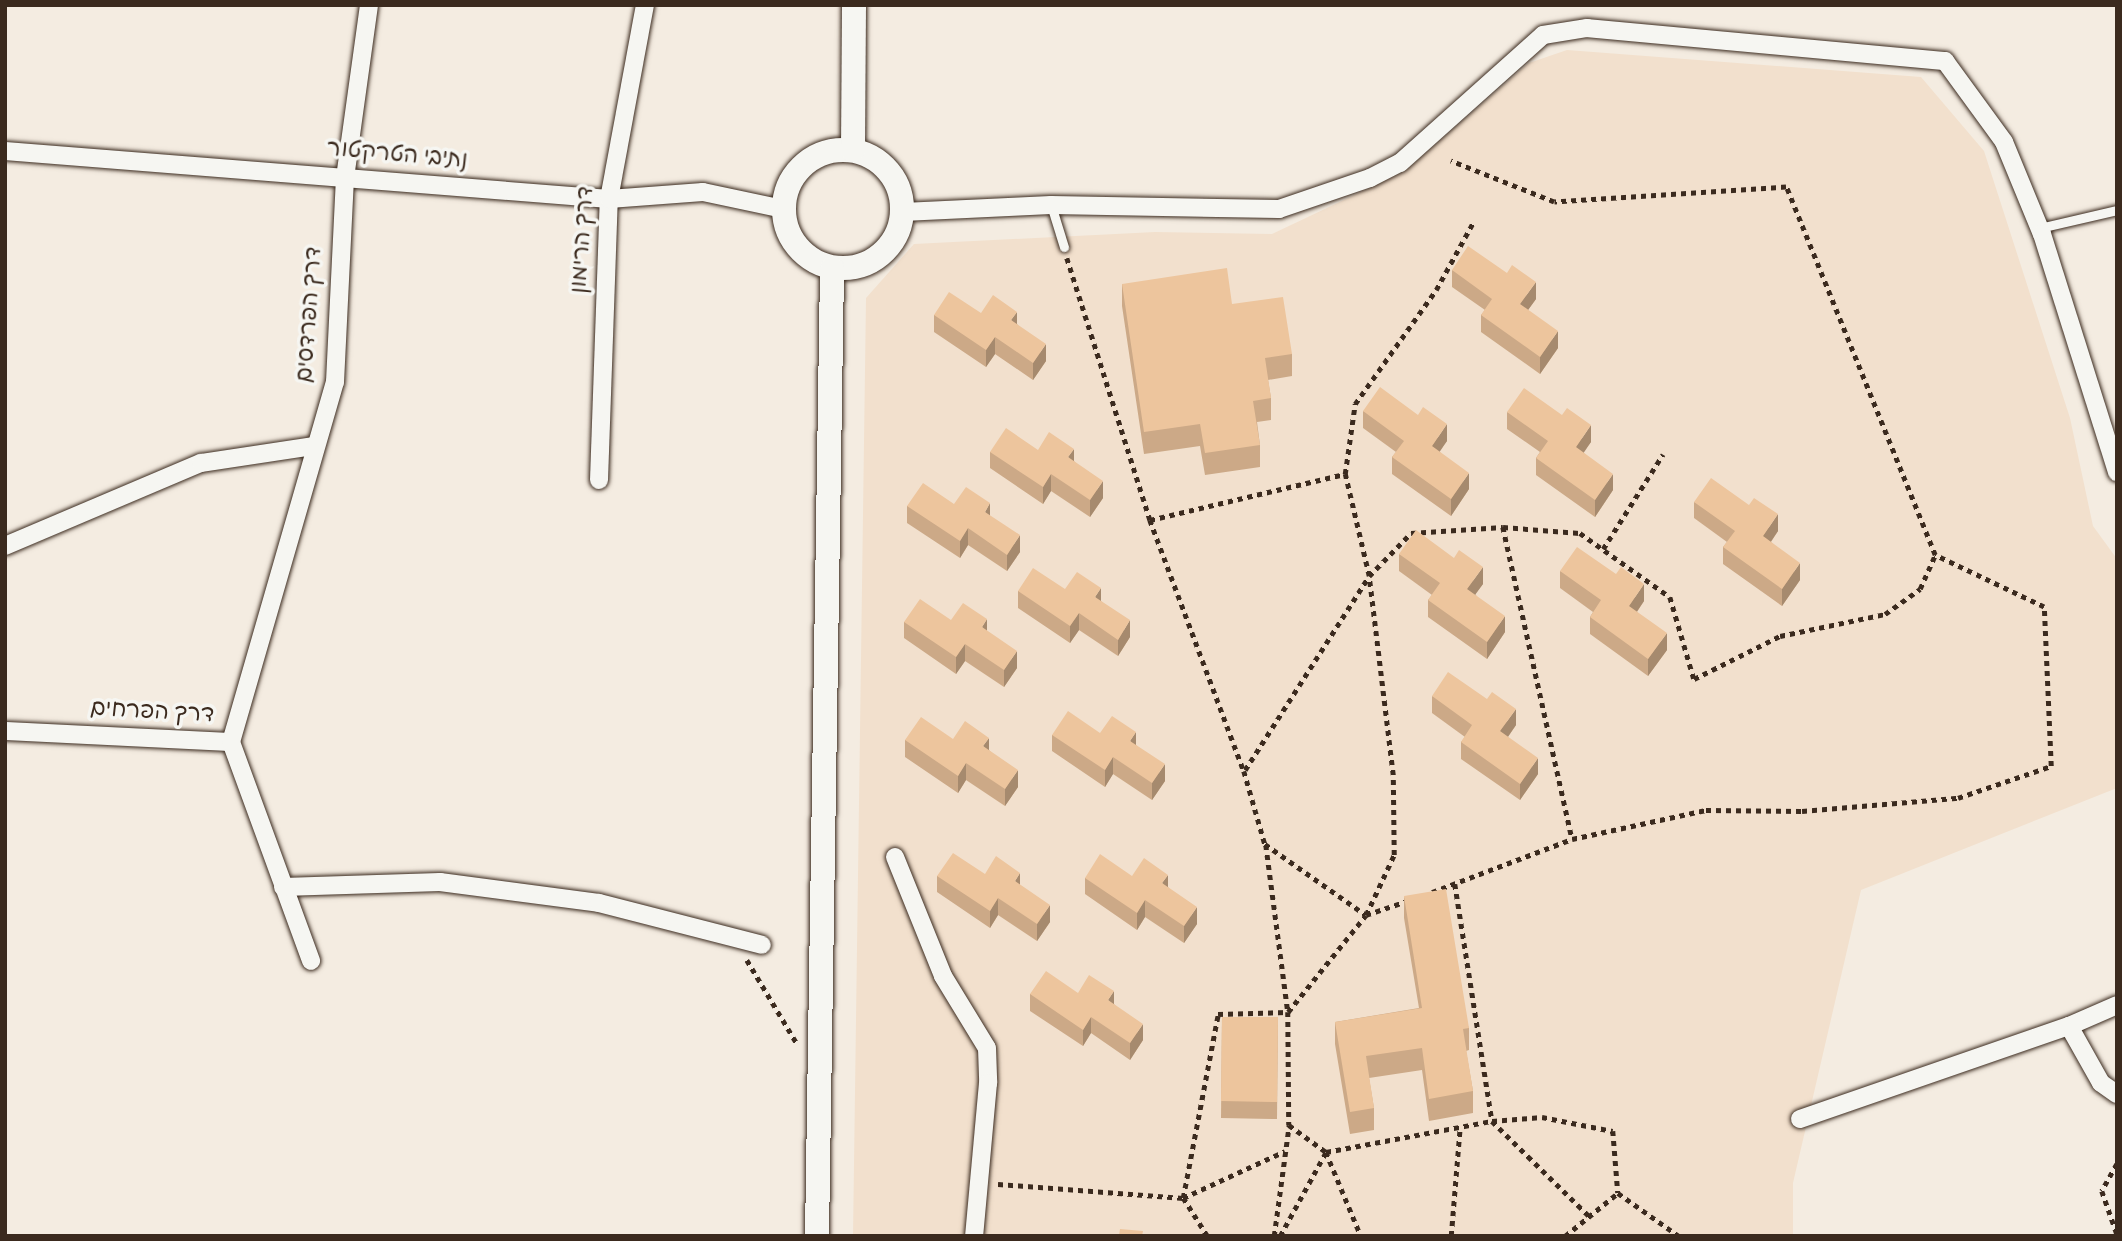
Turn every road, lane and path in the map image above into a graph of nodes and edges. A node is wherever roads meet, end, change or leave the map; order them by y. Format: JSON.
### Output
{"nodes":[{"id":1,"x":369,"y":5,"type":"edge"},
{"id":2,"x":645,"y":5,"type":"edge"},
{"id":3,"x":853,"y":5,"type":"edge"},
{"id":4,"x":853,"y":150,"type":"junction"},
{"id":5,"x":5,"y":151,"type":"edge"},
{"id":6,"x":1451,"y":160,"type":"dead end"},
{"id":7,"x":345,"y":178,"type":"junction"},
{"id":8,"x":610,"y":199,"type":"junction"},
{"id":9,"x":1051,"y":205,"type":"junction"},
{"id":10,"x":783,"y":209,"type":"junction"},
{"id":11,"x":2117,"y":211,"type":"edge"},
{"id":12,"x":903,"y":212,"type":"junction"},
{"id":13,"x":1474,"y":221,"type":"dead end"},
{"id":14,"x":2039,"y":228,"type":"junction"},
{"id":15,"x":1064,"y":247,"type":"joint"},
{"id":16,"x":832,"y":268,"type":"junction"},
{"id":17,"x":314,"y":446,"type":"junction"},
{"id":18,"x":1663,"y":454,"type":"dead end"},
{"id":19,"x":2117,"y":472,"type":"edge"},
{"id":20,"x":1345,"y":474,"type":"junction"},
{"id":21,"x":598,"y":480,"type":"dead end"},
{"id":22,"x":1150,"y":520,"type":"junction"},
{"id":23,"x":1503,"y":527,"type":"junction"},
{"id":24,"x":5,"y":546,"type":"edge"},
{"id":25,"x":1603,"y":549,"type":"junction"},
{"id":26,"x":1935,"y":555,"type":"junction"},
{"id":27,"x":1369,"y":576,"type":"junction"},
{"id":28,"x":5,"y":731,"type":"edge"},
{"id":29,"x":231,"y":742,"type":"junction"},
{"id":30,"x":1244,"y":771,"type":"junction"},
{"id":31,"x":1572,"y":839,"type":"junction"},
{"id":32,"x":1265,"y":844,"type":"junction"},
{"id":33,"x":894,"y":857,"type":"dead end"},
{"id":34,"x":1455,"y":884,"type":"junction"},
{"id":35,"x":283,"y":887,"type":"junction"},
{"id":36,"x":1430,"y":893,"type":"edge"},
{"id":37,"x":1417,"y":897,"type":"edge"},
{"id":38,"x":1366,"y":915,"type":"junction"},
{"id":39,"x":733,"y":936,"type":"junction"},
{"id":40,"x":762,"y":945,"type":"dead end"},
{"id":41,"x":311,"y":961,"type":"dead end"},
{"id":42,"x":2117,"y":1005,"type":"edge"},
{"id":43,"x":1288,"y":1012,"type":"junction"},
{"id":44,"x":2069,"y":1026,"type":"junction"},
{"id":45,"x":797,"y":1055,"type":"dead end"},
{"id":46,"x":2117,"y":1094,"type":"edge"},
{"id":47,"x":1800,"y":1119,"type":"dead end"},
{"id":48,"x":1492,"y":1121,"type":"junction"},
{"id":49,"x":1289,"y":1125,"type":"junction"},
{"id":50,"x":1461,"y":1127,"type":"junction"},
{"id":51,"x":1285,"y":1151,"type":"junction"},
{"id":52,"x":1326,"y":1152,"type":"junction"},
{"id":53,"x":2117,"y":1164,"type":"edge"},
{"id":54,"x":979,"y":1183,"type":"junction"},
{"id":55,"x":1618,"y":1193,"type":"junction"},
{"id":56,"x":1183,"y":1198,"type":"junction"},
{"id":57,"x":1589,"y":1216,"type":"junction"},
{"id":58,"x":2117,"y":1234,"type":"edge"},
{"id":59,"x":817,"y":1236,"type":"edge"},
{"id":60,"x":974,"y":1236,"type":"edge"},
{"id":61,"x":1207,"y":1236,"type":"edge"},
{"id":62,"x":1274,"y":1236,"type":"edge"},
{"id":63,"x":1280,"y":1236,"type":"edge"},
{"id":64,"x":1361,"y":1236,"type":"edge"},
{"id":65,"x":1451,"y":1236,"type":"edge"},
{"id":66,"x":1565,"y":1236,"type":"edge"},
{"id":67,"x":1679,"y":1236,"type":"edge"}],
"edges":[{"from":1,"to":7,"type":"street","name":"דרך הפרדסים"},
{"from":2,"to":8,"type":"street","name":"דרך הרימון"},
{"from":3,"to":4,"type":"main road"},
{"from":4,"to":10,"type":"main road"},
{"from":4,"to":12,"type":"main road"},
{"from":5,"to":7,"type":"street","name":"נתיבי הטרקטור"},
{"from":6,"to":26,"type":"path"},
{"from":7,"to":8,"type":"street","name":"נתיבי הטרקטור"},
{"from":7,"to":17,"type":"street","name":"דרך הפרדסים"},
{"from":8,"to":10,"type":"street","name":"נתיבי הטרקטור"},
{"from":8,"to":21,"type":"street","name":"דרך הרימון"},
{"from":9,"to":12,"type":"street"},
{"from":9,"to":14,"type":"street"},
{"from":9,"to":15,"type":"lane"},
{"from":10,"to":16,"type":"main road"},
{"from":11,"to":14,"type":"lane"},
{"from":12,"to":16,"type":"main road"},
{"from":13,"to":20,"type":"path"},
{"from":14,"to":19,"type":"street"},
{"from":15,"to":22,"type":"path"},
{"from":16,"to":59,"type":"main road"},
{"from":17,"to":24,"type":"street"},
{"from":17,"to":29,"type":"street","name":"דרך הפרדסים"},
{"from":18,"to":25,"type":"path"},
{"from":20,"to":22,"type":"path"},
{"from":20,"to":27,"type":"path"},
{"from":22,"to":30,"type":"path"},
{"from":23,"to":25,"type":"path"},
{"from":23,"to":27,"type":"path"},
{"from":23,"to":31,"type":"path"},
{"from":25,"to":26,"type":"path"},
{"from":26,"to":31,"type":"path"},
{"from":27,"to":30,"type":"path"},
{"from":27,"to":38,"type":"path"},
{"from":28,"to":29,"type":"street","name":"דרך הפרחים"},
{"from":29,"to":35,"type":"street","name":"דרך הפרחים"},
{"from":30,"to":32,"type":"path"},
{"from":31,"to":34,"type":"path"},
{"from":32,"to":38,"type":"path"},
{"from":32,"to":43,"type":"path"},
{"from":33,"to":54,"type":"street"},
{"from":34,"to":36,"type":"path"},
{"from":34,"to":48,"type":"path"},
{"from":35,"to":39,"type":"street"},
{"from":35,"to":41,"type":"street","name":"דרך הפרחים"},
{"from":37,"to":38,"type":"path"},
{"from":38,"to":43,"type":"path"},
{"from":39,"to":40,"type":"street"},
{"from":39,"to":45,"type":"path"},
{"from":42,"to":44,"type":"street"},
{"from":43,"to":49,"type":"path"},
{"from":43,"to":56,"type":"path"},
{"from":44,"to":46,"type":"street"},
{"from":44,"to":47,"type":"street"},
{"from":48,"to":50,"type":"path"},
{"from":48,"to":55,"type":"path"},
{"from":48,"to":57,"type":"path"},
{"from":49,"to":51,"type":"path"},
{"from":49,"to":52,"type":"path"},
{"from":50,"to":52,"type":"path"},
{"from":50,"to":65,"type":"path"},
{"from":51,"to":56,"type":"path"},
{"from":51,"to":62,"type":"path"},
{"from":52,"to":63,"type":"path"},
{"from":52,"to":64,"type":"path"},
{"from":53,"to":58,"type":"path"},
{"from":54,"to":56,"type":"path"},
{"from":54,"to":60,"type":"street"},
{"from":55,"to":57,"type":"path"},
{"from":55,"to":67,"type":"path"},
{"from":56,"to":61,"type":"path"},
{"from":57,"to":66,"type":"path"}]}
